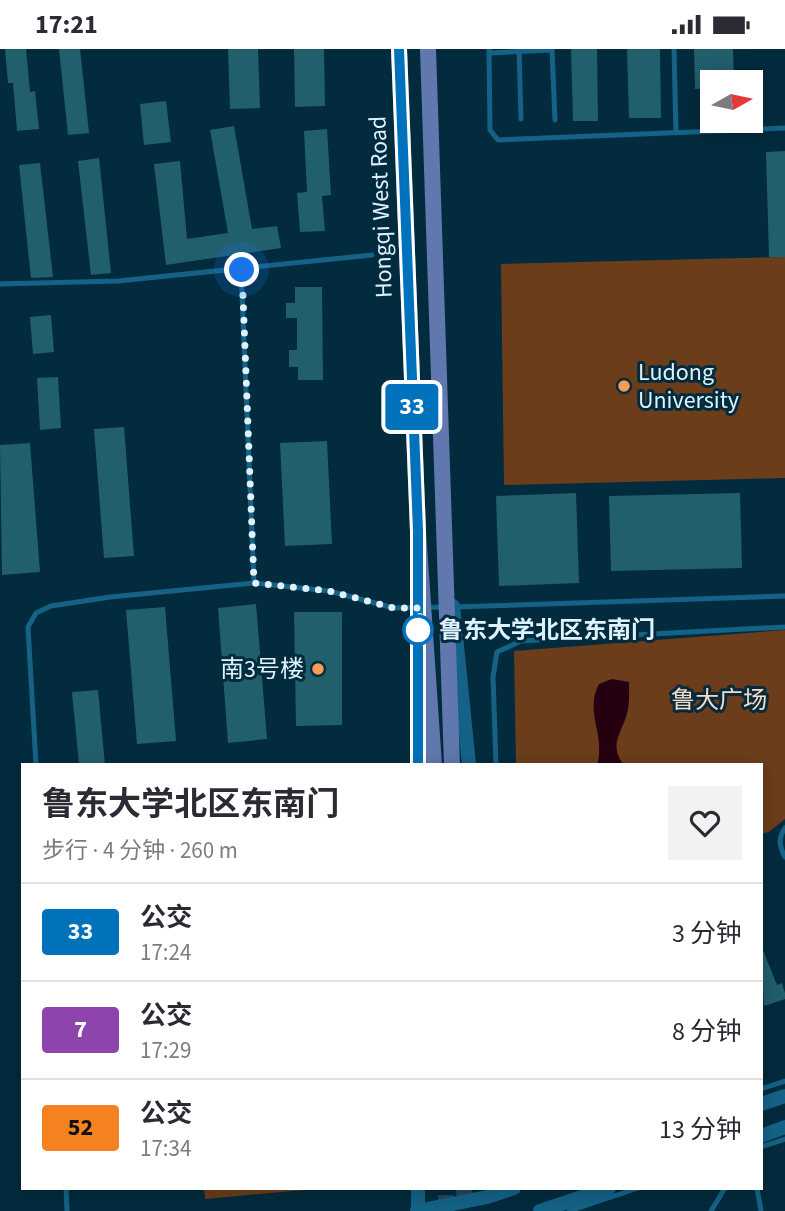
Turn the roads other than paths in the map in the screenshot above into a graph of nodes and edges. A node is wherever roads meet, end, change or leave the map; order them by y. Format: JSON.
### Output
{"nodes":[{"id":1,"x":399,"y":49,"type":"edge"},
{"id":2,"x":428,"y":49,"type":"edge"},
{"id":3,"x":674,"y":49,"type":"edge"},
{"id":4,"x":519,"y":50,"type":"edge"},
{"id":5,"x":552,"y":50,"type":"edge"},
{"id":6,"x":489,"y":51,"type":"edge"},
{"id":7,"x":521,"y":119,"type":"dead end"},
{"id":8,"x":555,"y":120,"type":"dead end"},
{"id":9,"x":785,"y":128,"type":"edge"},
{"id":10,"x":676,"y":133,"type":"junction"},
{"id":11,"x":372,"y":255,"type":"dead end"},
{"id":12,"x":242,"y":270,"type":"junction"},
{"id":13,"x":0,"y":284,"type":"edge"},
{"id":14,"x":418,"y":531,"type":"junction"},
{"id":15,"x":446,"y":533,"type":"junction"},
{"id":16,"x":254,"y":583,"type":"junction"},
{"id":17,"x":785,"y":596,"type":"edge"},
{"id":18,"x":785,"y":627,"type":"edge"},
{"id":19,"x":36,"y":763,"type":"edge"},
{"id":20,"x":418,"y":763,"type":"edge"},
{"id":21,"x":435,"y":763,"type":"edge"},
{"id":22,"x":452,"y":763,"type":"edge"},
{"id":23,"x":469,"y":763,"type":"edge"},
{"id":24,"x":496,"y":763,"type":"edge"},
{"id":25,"x":785,"y":828,"type":"edge"},
{"id":26,"x":785,"y":857,"type":"edge"},
{"id":27,"x":785,"y":1081,"type":"edge"},
{"id":28,"x":763,"y":1088,"type":"edge"},
{"id":29,"x":785,"y":1096,"type":"edge"},
{"id":30,"x":763,"y":1103,"type":"edge"},
{"id":31,"x":785,"y":1127,"type":"edge"},
{"id":32,"x":763,"y":1135,"type":"edge"},
{"id":33,"x":785,"y":1139,"type":"edge"},
{"id":34,"x":763,"y":1146,"type":"edge"},
{"id":35,"x":65,"y":1190,"type":"edge"},
{"id":36,"x":418,"y":1190,"type":"edge"},
{"id":37,"x":509,"y":1190,"type":"edge"},
{"id":38,"x":602,"y":1190,"type":"edge"},
{"id":39,"x":632,"y":1190,"type":"edge"},
{"id":40,"x":724,"y":1190,"type":"edge"},
{"id":41,"x":757,"y":1190,"type":"edge"},
{"id":42,"x":487,"y":1199,"type":"edge"},
{"id":43,"x":68,"y":1211,"type":"edge"},
{"id":44,"x":417,"y":1211,"type":"edge"},
{"id":45,"x":540,"y":1211,"type":"edge"},
{"id":46,"x":569,"y":1211,"type":"edge"},
{"id":47,"x":711,"y":1211,"type":"edge"},
{"id":48,"x":761,"y":1211,"type":"edge"}],
"edges":[{"from":1,"to":14,"type":"main road","name":"Hongqi West Road"},
{"from":2,"to":15,"type":"main road"},
{"from":3,"to":10,"type":"lane"},
{"from":4,"to":5,"type":"lane"},
{"from":4,"to":6,"type":"lane"},
{"from":4,"to":7,"type":"lane"},
{"from":5,"to":8,"type":"lane"},
{"from":6,"to":10,"type":"lane"},
{"from":9,"to":10,"type":"lane"},
{"from":11,"to":12,"type":"lane"},
{"from":12,"to":13,"type":"lane"},
{"from":12,"to":16,"type":"lane"},
{"from":14,"to":20,"type":"main road"},
{"from":14,"to":21,"type":"main road","name":"Hongqi West Road"},
{"from":15,"to":22,"type":"main road"},
{"from":15,"to":23,"type":"main road"},
{"from":16,"to":17,"type":"lane"},
{"from":16,"to":19,"type":"lane"},
{"from":18,"to":24,"type":"lane"},
{"from":25,"to":26,"type":"lane"},
{"from":27,"to":28,"type":"lane"},
{"from":29,"to":30,"type":"main road"},
{"from":31,"to":32,"type":"main road"},
{"from":33,"to":34,"type":"lane"},
{"from":35,"to":43,"type":"lane"},
{"from":36,"to":44,"type":"main road"},
{"from":37,"to":42,"type":"main road"},
{"from":38,"to":45,"type":"main road"},
{"from":39,"to":46,"type":"lane"},
{"from":40,"to":47,"type":"lane"},
{"from":41,"to":48,"type":"lane"},
{"from":42,"to":44,"type":"main road"}]}
